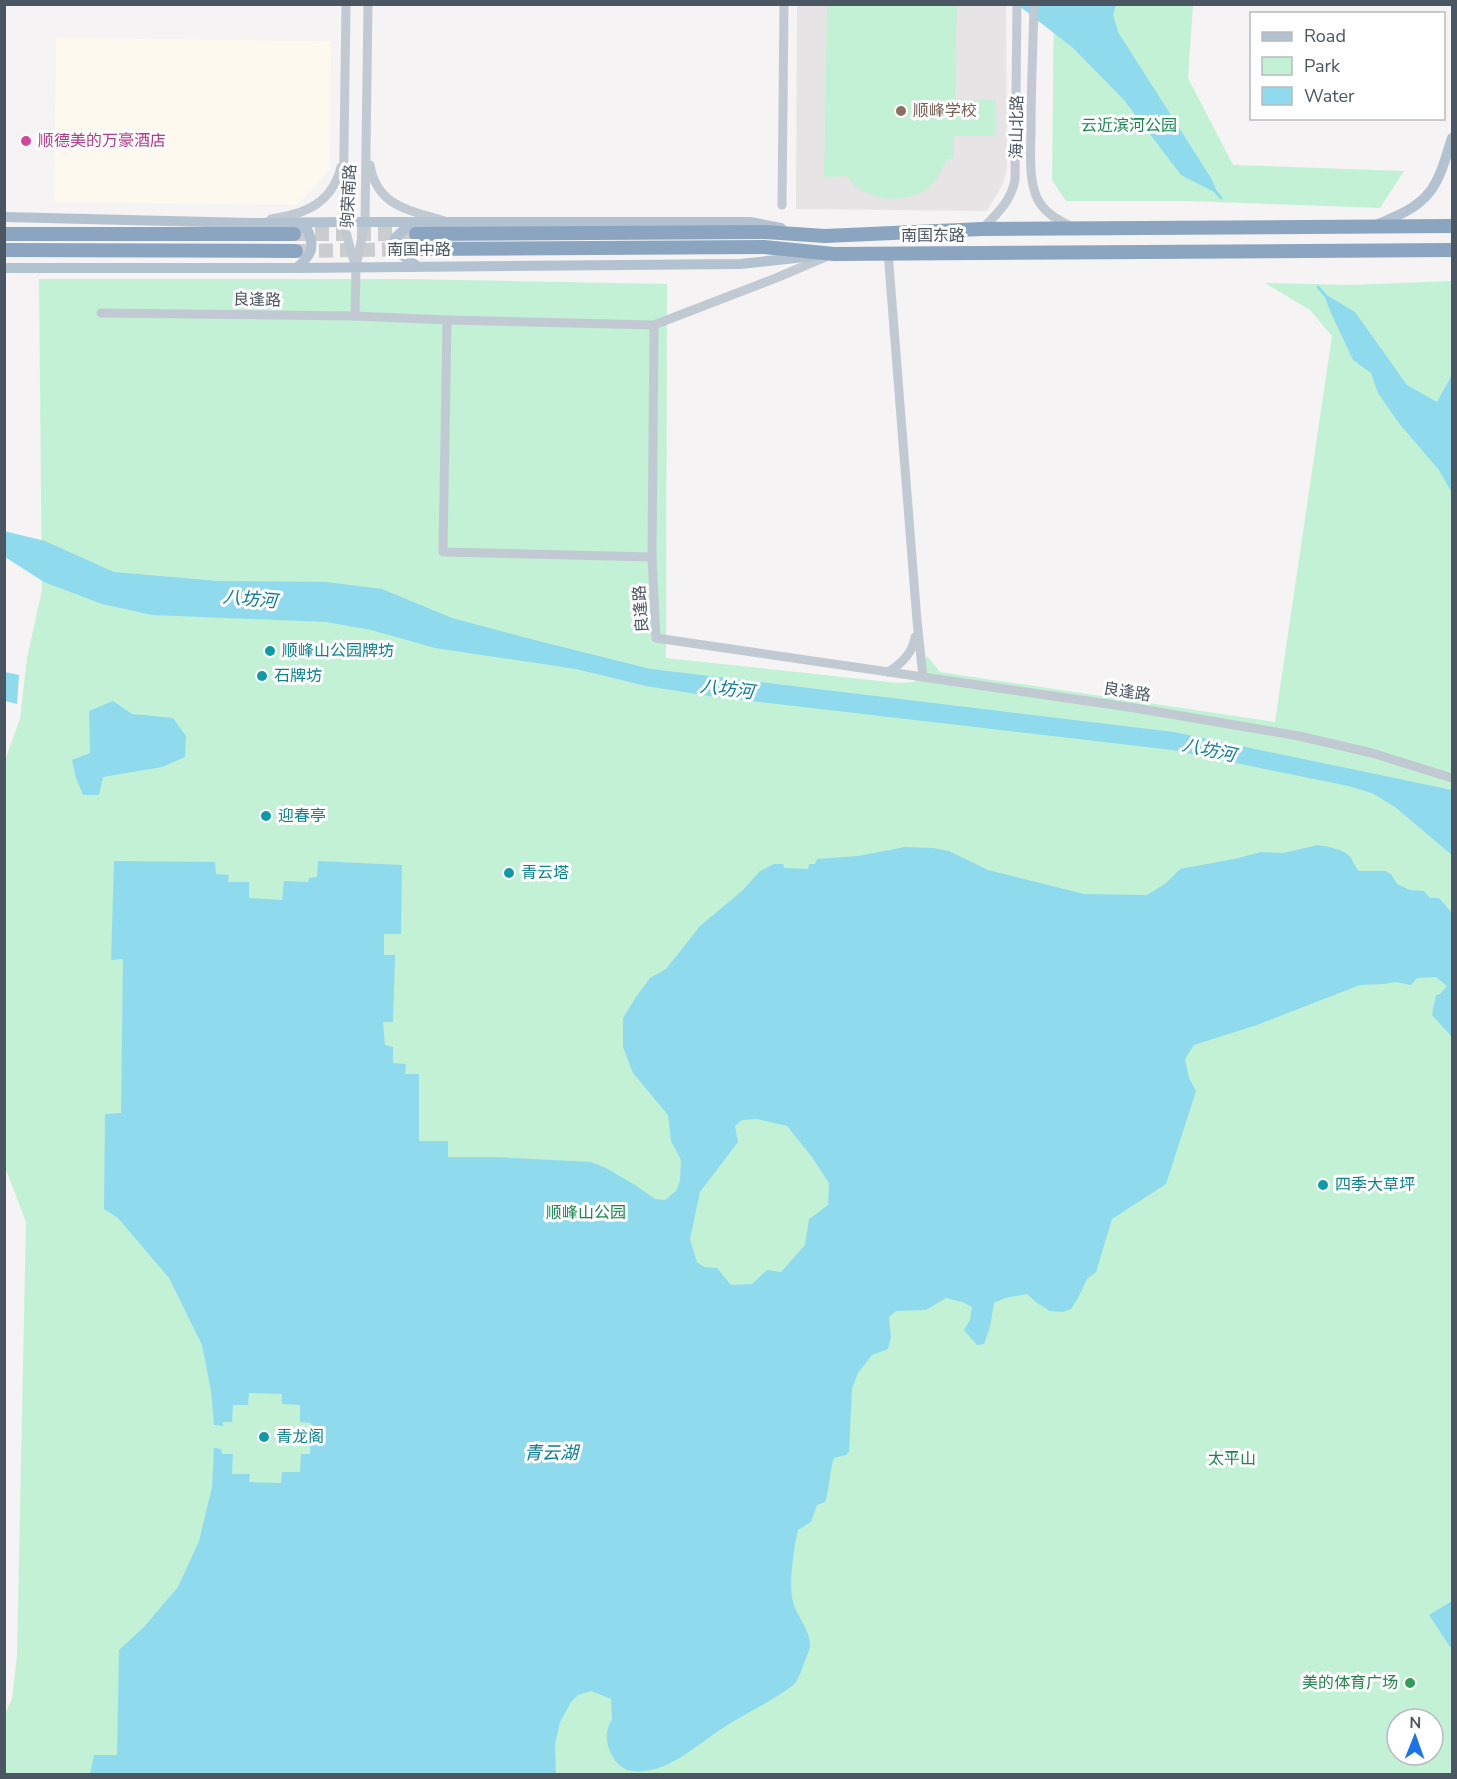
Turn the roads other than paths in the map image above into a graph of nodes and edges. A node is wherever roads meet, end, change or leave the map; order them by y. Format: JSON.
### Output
{"nodes":[{"id":1,"x":346,"y":4,"type":"edge"},
{"id":2,"x":368,"y":4,"type":"edge"},
{"id":3,"x":784,"y":4,"type":"edge"},
{"id":4,"x":1034,"y":4,"type":"edge"},
{"id":5,"x":1017,"y":5,"type":"edge"},
{"id":6,"x":1452,"y":138,"type":"edge"},
{"id":7,"x":344,"y":143,"type":"junction"},
{"id":8,"x":366,"y":145,"type":"junction"},
{"id":9,"x":782,"y":205,"type":"dead end"},
{"id":10,"x":4,"y":217,"type":"edge"},
{"id":11,"x":343,"y":222,"type":"junction"},
{"id":12,"x":365,"y":222,"type":"junction"},
{"id":13,"x":426,"y":222,"type":"junction"},
{"id":14,"x":448,"y":222,"type":"junction"},
{"id":15,"x":250,"y":223,"type":"junction"},
{"id":16,"x":279,"y":223,"type":"junction"},
{"id":17,"x":1375,"y":226,"type":"junction"},
{"id":18,"x":1452,"y":226,"type":"edge"},
{"id":19,"x":982,"y":229,"type":"junction"},
{"id":20,"x":1076,"y":229,"type":"junction"},
{"id":21,"x":4,"y":234,"type":"edge"},
{"id":22,"x":294,"y":234,"type":"tunnel mouth"},
{"id":23,"x":416,"y":234,"type":"tunnel mouth"},
{"id":24,"x":825,"y":236,"type":"junction"},
{"id":25,"x":415,"y":249,"type":"tunnel mouth"},
{"id":26,"x":4,"y":250,"type":"edge"},
{"id":27,"x":1452,"y":250,"type":"edge"},
{"id":28,"x":296,"y":251,"type":"tunnel mouth"},
{"id":29,"x":888,"y":252,"type":"junction"},
{"id":30,"x":834,"y":254,"type":"junction"},
{"id":31,"x":356,"y":267,"type":"junction"},
{"id":32,"x":417,"y":267,"type":"junction"},
{"id":33,"x":4,"y":268,"type":"edge"},
{"id":34,"x":297,"y":268,"type":"junction"},
{"id":35,"x":101,"y":313,"type":"dead end"},
{"id":36,"x":355,"y":316,"type":"junction"},
{"id":37,"x":447,"y":320,"type":"junction"},
{"id":38,"x":654,"y":325,"type":"junction"},
{"id":39,"x":652,"y":557,"type":"junction"},
{"id":40,"x":917,"y":621,"type":"junction"},
{"id":41,"x":888,"y":672,"type":"junction"},
{"id":42,"x":923,"y":677,"type":"junction"},
{"id":43,"x":1452,"y":778,"type":"edge"}],
"edges":[{"from":1,"to":7,"type":"street","name":"驹荣南路"},
{"from":2,"to":8,"type":"street","name":"驹荣南路"},
{"from":3,"to":9,"type":"street"},
{"from":4,"to":20,"type":"street","name":"海山北路"},
{"from":5,"to":19,"type":"street","name":"海山北路"},
{"from":6,"to":17,"type":"main road"},
{"from":7,"to":11,"type":"street","name":"驹荣南路"},
{"from":7,"to":15,"type":"street"},
{"from":8,"to":12,"type":"street","name":"驹荣南路"},
{"from":8,"to":14,"type":"street"},
{"from":10,"to":15,"type":"main road","name":"南国中路"},
{"from":11,"to":12,"type":"main road","name":"南国中路"},
{"from":11,"to":16,"type":"main road","name":"南国中路"},
{"from":11,"to":31,"type":"street","name":"驹荣南路"},
{"from":12,"to":13,"type":"main road","name":"南国中路"},
{"from":12,"to":31,"type":"street","name":"驹荣南路"},
{"from":13,"to":14,"type":"main road","name":"南国中路"},
{"from":13,"to":32,"type":"main road"},
{"from":14,"to":24,"type":"main road","name":"南国中路"},
{"from":15,"to":16,"type":"main road","name":"南国中路"},
{"from":16,"to":34,"type":"main road"},
{"from":17,"to":18,"type":"highway","name":"南国东路"},
{"from":17,"to":20,"type":"highway","name":"南国东路"},
{"from":19,"to":20,"type":"highway","name":"南国东路"},
{"from":19,"to":24,"type":"highway","name":"南国东路"},
{"from":21,"to":22,"type":"highway"},
{"from":23,"to":24,"type":"highway","name":"南国东路"},
{"from":25,"to":30,"type":"highway","name":"南国东路"},
{"from":26,"to":28,"type":"highway"},
{"from":27,"to":29,"type":"highway","name":"南国东路"},
{"from":29,"to":30,"type":"highway","name":"南国东路"},
{"from":29,"to":40,"type":"street"},
{"from":30,"to":32,"type":"main road","name":"南国中路"},
{"from":30,"to":38,"type":"street"},
{"from":31,"to":32,"type":"main road","name":"南国中路"},
{"from":31,"to":34,"type":"main road","name":"南国中路"},
{"from":31,"to":36,"type":"street"},
{"from":33,"to":34,"type":"main road","name":"南国中路"},
{"from":35,"to":36,"type":"street","name":"良逢路"},
{"from":36,"to":37,"type":"street","name":"良逢路"},
{"from":37,"to":38,"type":"street","name":"良逢路"},
{"from":37,"to":39,"type":"street"},
{"from":38,"to":39,"type":"street"},
{"from":39,"to":41,"type":"street","name":"良逢路"},
{"from":40,"to":41,"type":"street"},
{"from":40,"to":42,"type":"street"},
{"from":41,"to":42,"type":"street","name":"良逢路"},
{"from":42,"to":43,"type":"street","name":"良逢路"}]}
